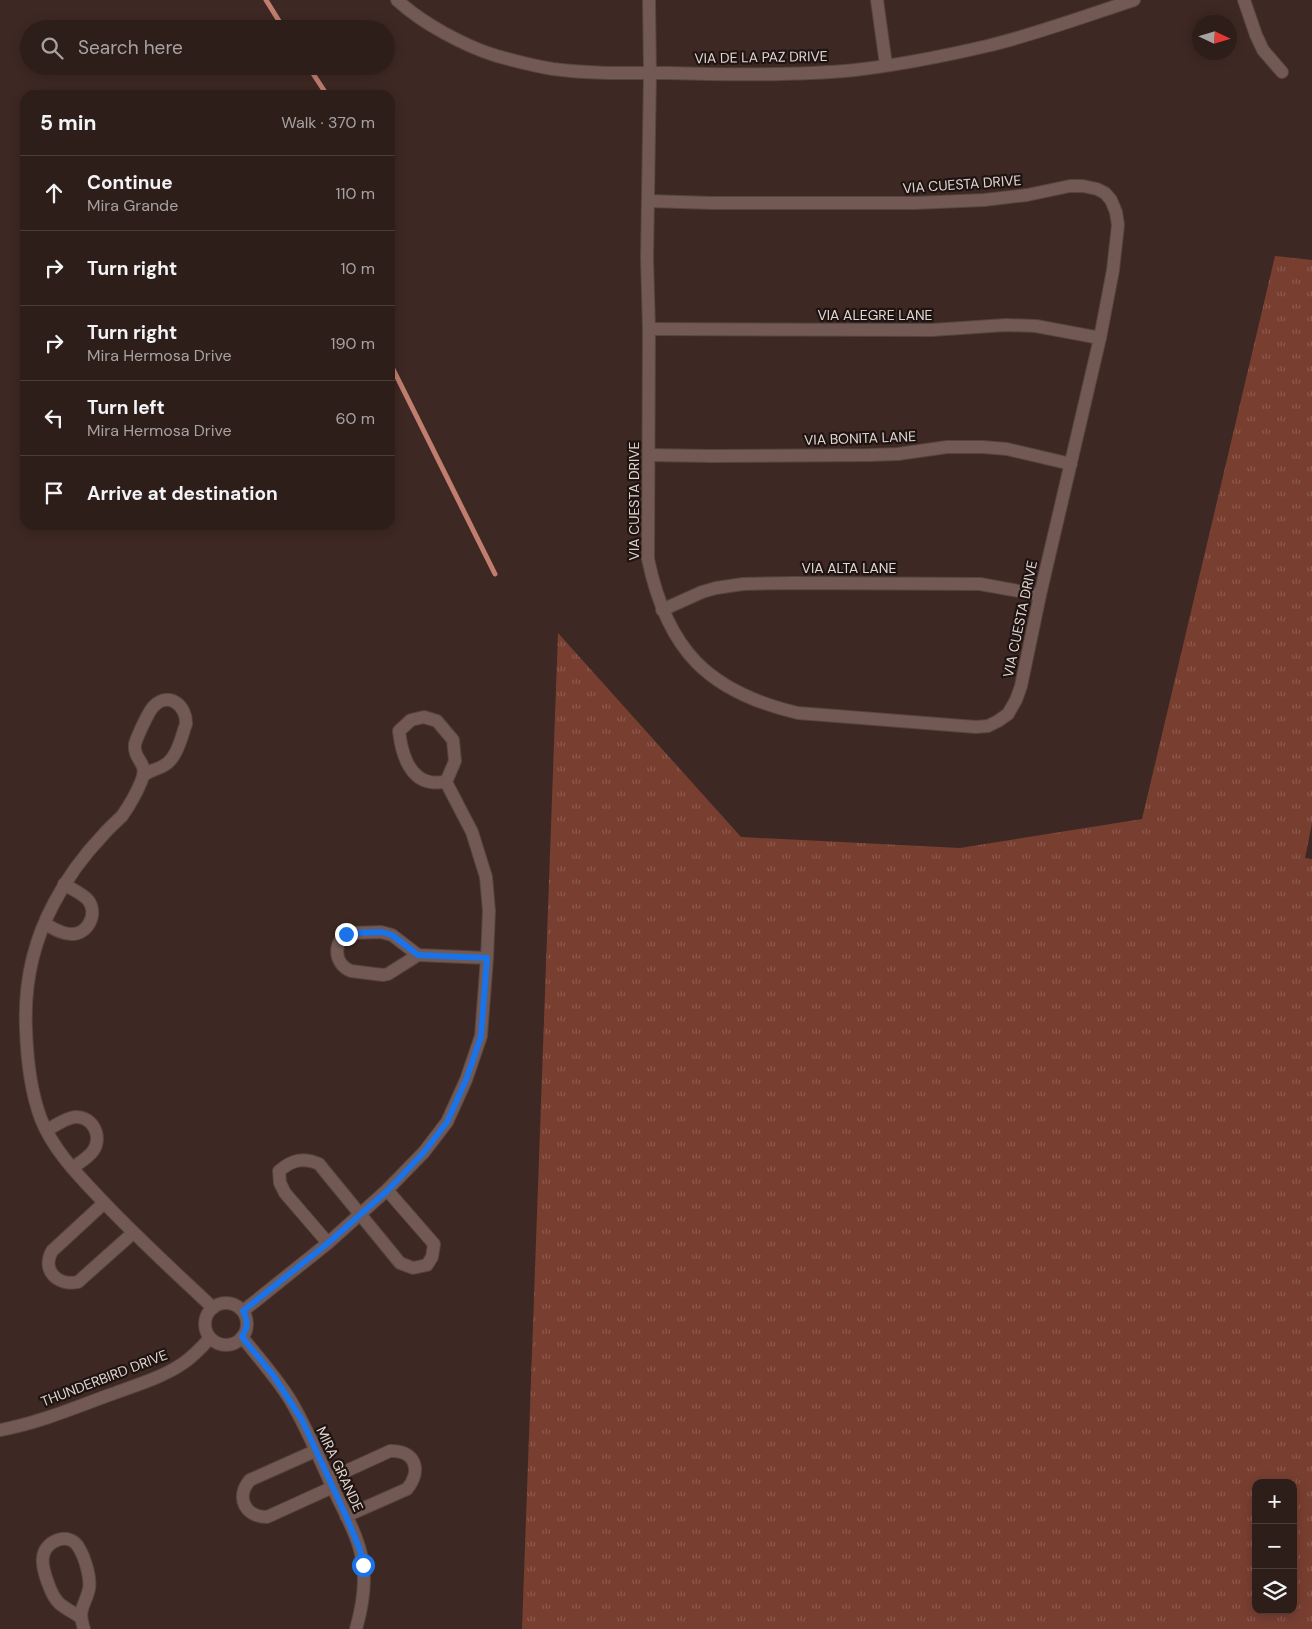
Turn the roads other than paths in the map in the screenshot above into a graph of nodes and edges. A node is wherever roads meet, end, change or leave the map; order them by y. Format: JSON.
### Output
{"nodes":[{"id":1,"x":397,"y":0,"type":"edge"},
{"id":2,"x":649,"y":0,"type":"edge"},
{"id":3,"x":877,"y":0,"type":"edge"},
{"id":4,"x":1134,"y":0,"type":"edge"},
{"id":5,"x":1244,"y":0,"type":"edge"},
{"id":6,"x":886,"y":65,"type":"junction"},
{"id":7,"x":1282,"y":72,"type":"dead end"},
{"id":8,"x":650,"y":73,"type":"junction"},
{"id":9,"x":649,"y":201,"type":"junction"},
{"id":10,"x":649,"y":329,"type":"junction"},
{"id":11,"x":1100,"y":338,"type":"junction"},
{"id":12,"x":649,"y":455,"type":"junction"},
{"id":13,"x":1071,"y":464,"type":"junction"},
{"id":14,"x":1040,"y":595,"type":"junction"},
{"id":15,"x":662,"y":610,"type":"junction"},
{"id":16,"x":144,"y":775,"type":"junction"},
{"id":17,"x":446,"y":782,"type":"junction"},
{"id":18,"x":64,"y":884,"type":"junction"},
{"id":19,"x":45,"y":924,"type":"junction"},
{"id":20,"x":418,"y":955,"type":"junction"},
{"id":21,"x":487,"y":958,"type":"junction"},
{"id":22,"x":47,"y":1130,"type":"junction"},
{"id":23,"x":72,"y":1168,"type":"junction"},
{"id":24,"x":388,"y":1190,"type":"junction"},
{"id":25,"x":104,"y":1203,"type":"junction"},
{"id":26,"x":360,"y":1215,"type":"junction"},
{"id":27,"x":133,"y":1234,"type":"junction"},
{"id":28,"x":328,"y":1243,"type":"junction"},
{"id":29,"x":213,"y":1308,"type":"junction"},
{"id":30,"x":243,"y":1311,"type":"junction"},
{"id":31,"x":242,"y":1337,"type":"junction"},
{"id":32,"x":210,"y":1338,"type":"junction"},
{"id":33,"x":0,"y":1430,"type":"edge"},
{"id":34,"x":315,"y":1451,"type":"junction"},
{"id":35,"x":331,"y":1483,"type":"junction"},
{"id":36,"x":346,"y":1516,"type":"junction"},
{"id":37,"x":82,"y":1624,"type":"edge"},
{"id":38,"x":356,"y":1629,"type":"edge"}],
"edges":[{"from":1,"to":8,"type":"street","name":"VIA DE LA PAZ DRIVE"},
{"from":2,"to":8,"type":"street","name":"VIA CUESTA DRIVE"},
{"from":3,"to":6,"type":"street"},
{"from":4,"to":6,"type":"street","name":"VIA DE LA PAZ DRIVE"},
{"from":5,"to":7,"type":"street"},
{"from":6,"to":8,"type":"street","name":"VIA DE LA PAZ DRIVE"},
{"from":8,"to":9,"type":"street","name":"VIA CUESTA DRIVE"},
{"from":9,"to":10,"type":"street","name":"VIA CUESTA DRIVE"},
{"from":9,"to":11,"type":"street","name":"VIA CUESTA DRIVE"},
{"from":10,"to":11,"type":"street","name":"VIA ALEGRE LANE"},
{"from":10,"to":12,"type":"street","name":"VIA CUESTA DRIVE"},
{"from":11,"to":13,"type":"street","name":"VIA CUESTA DRIVE"},
{"from":12,"to":13,"type":"street","name":"VIA BONITA LANE"},
{"from":12,"to":15,"type":"street","name":"VIA CUESTA DRIVE"},
{"from":13,"to":14,"type":"street","name":"VIA CUESTA DRIVE"},
{"from":14,"to":15,"type":"street","name":"VIA ALTA LANE"},
{"from":14,"to":15,"type":"street","name":"VIA CUESTA DRIVE"},
{"from":16,"to":16,"type":"street"},
{"from":16,"to":18,"type":"street"},
{"from":17,"to":17,"type":"street"},
{"from":17,"to":21,"type":"street"},
{"from":18,"to":19,"type":"street"},
{"from":18,"to":19,"type":"street"},
{"from":19,"to":22,"type":"street"},
{"from":20,"to":20,"type":"street"},
{"from":20,"to":21,"type":"street"},
{"from":21,"to":24,"type":"street"},
{"from":22,"to":23,"type":"street"},
{"from":22,"to":23,"type":"street"},
{"from":23,"to":25,"type":"street"},
{"from":24,"to":26,"type":"street"},
{"from":24,"to":26,"type":"street"},
{"from":25,"to":27,"type":"street"},
{"from":25,"to":27,"type":"street"},
{"from":26,"to":28,"type":"street"},
{"from":26,"to":28,"type":"street"},
{"from":27,"to":29,"type":"street"},
{"from":28,"to":30,"type":"street"},
{"from":29,"to":30,"type":"street"},
{"from":29,"to":32,"type":"street"},
{"from":30,"to":31,"type":"street"},
{"from":31,"to":32,"type":"street"},
{"from":31,"to":34,"type":"street","name":"MIRA GRANDE"},
{"from":32,"to":33,"type":"street","name":"THUNDERBIRD DRIVE"},
{"from":34,"to":35,"type":"street","name":"MIRA GRANDE"},
{"from":34,"to":35,"type":"street"},
{"from":35,"to":36,"type":"street","name":"MIRA GRANDE"},
{"from":35,"to":36,"type":"street"},
{"from":36,"to":38,"type":"street","name":"MIRA GRANDE"},
{"from":37,"to":37,"type":"street"}]}
